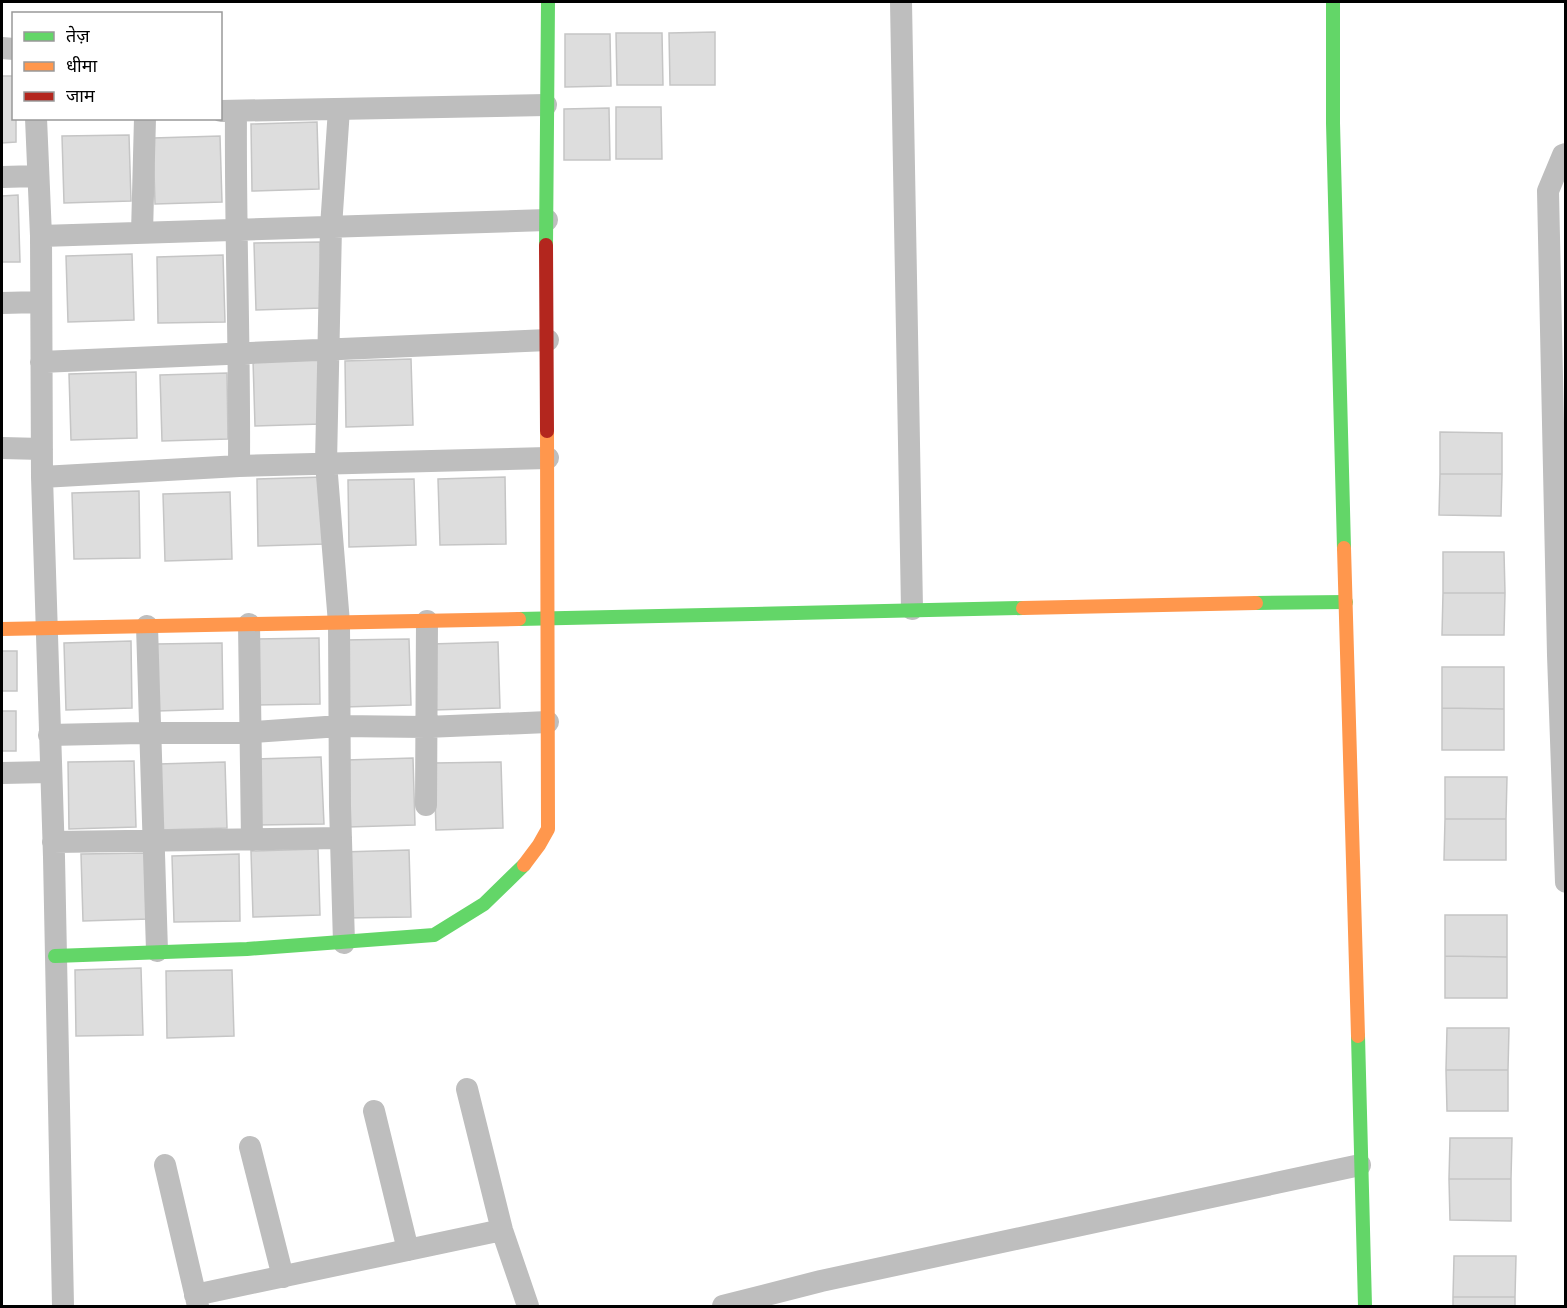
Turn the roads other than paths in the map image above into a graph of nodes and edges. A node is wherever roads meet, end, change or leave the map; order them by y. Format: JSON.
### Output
{"nodes":[{"id":1,"x":548,"y":2,"type":"edge"},
{"id":2,"x":901,"y":2,"type":"edge"},
{"id":3,"x":1333,"y":2,"type":"edge"},
{"id":4,"x":546,"y":105,"type":"junction"},
{"id":5,"x":339,"y":109,"type":"junction"},
{"id":6,"x":228,"y":111,"type":"edge"},
{"id":7,"x":36,"y":120,"type":"edge"},
{"id":8,"x":145,"y":120,"type":"edge"},
{"id":9,"x":1566,"y":154,"type":"edge"},
{"id":10,"x":38,"y":176,"type":"junction"},
{"id":11,"x":2,"y":177,"type":"edge"},
{"id":12,"x":547,"y":220,"type":"junction"},
{"id":13,"x":331,"y":227,"type":"junction"},
{"id":14,"x":236,"y":230,"type":"junction"},
{"id":15,"x":142,"y":233,"type":"junction"},
{"id":16,"x":41,"y":236,"type":"junction"},
{"id":17,"x":41,"y":302,"type":"junction"},
{"id":18,"x":2,"y":303,"type":"edge"},
{"id":19,"x":548,"y":340,"type":"junction"},
{"id":20,"x":328,"y":350,"type":"junction"},
{"id":21,"x":240,"y":354,"type":"junction"},
{"id":22,"x":41,"y":362,"type":"junction"},
{"id":23,"x":2,"y":448,"type":"edge"},
{"id":24,"x":42,"y":449,"type":"junction"},
{"id":25,"x":548,"y":458,"type":"junction"},
{"id":26,"x":326,"y":464,"type":"junction"},
{"id":27,"x":239,"y":466,"type":"junction"},
{"id":28,"x":42,"y":477,"type":"junction"},
{"id":29,"x":1561,"y":540,"type":"edge"},
{"id":30,"x":1346,"y":602,"type":"junction"},
{"id":31,"x":912,"y":609,"type":"junction"},
{"id":32,"x":549,"y":619,"type":"junction"},
{"id":33,"x":427,"y":621,"type":"junction"},
{"id":34,"x":339,"y":622,"type":"junction"},
{"id":35,"x":249,"y":624,"type":"junction"},
{"id":36,"x":147,"y":626,"type":"junction"},
{"id":37,"x":48,"y":628,"type":"junction"},
{"id":38,"x":2,"y":629,"type":"edge"},
{"id":39,"x":1562,"y":655,"type":"edge"},
{"id":40,"x":548,"y":722,"type":"junction"},
{"id":41,"x":340,"y":726,"type":"junction"},
{"id":42,"x":426,"y":727,"type":"junction"},
{"id":43,"x":151,"y":733,"type":"junction"},
{"id":44,"x":250,"y":733,"type":"junction"},
{"id":45,"x":49,"y":735,"type":"junction"},
{"id":46,"x":1564,"y":766,"type":"edge"},
{"id":47,"x":50,"y":772,"type":"junction"},
{"id":48,"x":2,"y":773,"type":"edge"},
{"id":49,"x":426,"y":805,"type":"dead end"},
{"id":50,"x":341,"y":838,"type":"junction"},
{"id":51,"x":252,"y":840,"type":"junction"},
{"id":52,"x":154,"y":841,"type":"junction"},
{"id":53,"x":53,"y":842,"type":"junction"},
{"id":54,"x":1565,"y":875,"type":"edge"},
{"id":55,"x":1566,"y":882,"type":"edge"},
{"id":56,"x":344,"y":943,"type":"junction"},
{"id":57,"x":158,"y":951,"type":"junction"},
{"id":58,"x":55,"y":956,"type":"junction"},
{"id":59,"x":467,"y":1089,"type":"dead end"},
{"id":60,"x":374,"y":1111,"type":"dead end"},
{"id":61,"x":250,"y":1147,"type":"dead end"},
{"id":62,"x":165,"y":1165,"type":"dead end"},
{"id":63,"x":1360,"y":1165,"type":"junction"},
{"id":64,"x":502,"y":1230,"type":"junction"},
{"id":65,"x":408,"y":1250,"type":"junction"},
{"id":66,"x":283,"y":1277,"type":"junction"},
{"id":67,"x":196,"y":1301,"type":"edge"},
{"id":68,"x":63,"y":1306,"type":"edge"},
{"id":69,"x":528,"y":1306,"type":"edge"},
{"id":70,"x":723,"y":1306,"type":"edge"},
{"id":71,"x":1365,"y":1306,"type":"edge"}],
"edges":[{"from":1,"to":4,"type":"street"},
{"from":2,"to":31,"type":"street"},
{"from":3,"to":30,"type":"street"},
{"from":4,"to":5,"type":"street"},
{"from":4,"to":12,"type":"street"},
{"from":5,"to":6,"type":"street"},
{"from":5,"to":13,"type":"street"},
{"from":6,"to":14,"type":"street"},
{"from":7,"to":10,"type":"street"},
{"from":8,"to":15,"type":"street"},
{"from":9,"to":29,"type":"street"},
{"from":10,"to":11,"type":"street"},
{"from":10,"to":16,"type":"street"},
{"from":12,"to":13,"type":"street"},
{"from":12,"to":19,"type":"street"},
{"from":13,"to":14,"type":"street"},
{"from":13,"to":20,"type":"street"},
{"from":14,"to":15,"type":"street"},
{"from":14,"to":21,"type":"street"},
{"from":15,"to":16,"type":"street"},
{"from":16,"to":17,"type":"street"},
{"from":17,"to":18,"type":"street"},
{"from":17,"to":22,"type":"street"},
{"from":19,"to":20,"type":"street"},
{"from":19,"to":25,"type":"street"},
{"from":20,"to":21,"type":"street"},
{"from":20,"to":26,"type":"street"},
{"from":21,"to":22,"type":"street"},
{"from":21,"to":27,"type":"street"},
{"from":22,"to":24,"type":"street"},
{"from":23,"to":24,"type":"street"},
{"from":24,"to":28,"type":"street"},
{"from":25,"to":26,"type":"street"},
{"from":25,"to":32,"type":"street"},
{"from":26,"to":27,"type":"street"},
{"from":26,"to":34,"type":"street"},
{"from":27,"to":28,"type":"street"},
{"from":28,"to":37,"type":"street"},
{"from":29,"to":39,"type":"street"},
{"from":30,"to":31,"type":"street"},
{"from":30,"to":63,"type":"street"},
{"from":31,"to":32,"type":"street"},
{"from":32,"to":33,"type":"street"},
{"from":32,"to":40,"type":"street"},
{"from":33,"to":34,"type":"street"},
{"from":33,"to":42,"type":"street"},
{"from":34,"to":35,"type":"street"},
{"from":34,"to":41,"type":"street"},
{"from":35,"to":36,"type":"street"},
{"from":35,"to":44,"type":"street"},
{"from":36,"to":37,"type":"street"},
{"from":36,"to":43,"type":"street"},
{"from":37,"to":38,"type":"street"},
{"from":37,"to":45,"type":"street"},
{"from":39,"to":46,"type":"street"},
{"from":40,"to":42,"type":"street"},
{"from":40,"to":56,"type":"street"},
{"from":41,"to":42,"type":"street"},
{"from":41,"to":44,"type":"street"},
{"from":41,"to":50,"type":"street"},
{"from":42,"to":49,"type":"street"},
{"from":43,"to":44,"type":"street"},
{"from":43,"to":45,"type":"street"},
{"from":43,"to":52,"type":"street"},
{"from":44,"to":51,"type":"street"},
{"from":45,"to":47,"type":"street"},
{"from":46,"to":54,"type":"street"},
{"from":47,"to":48,"type":"street"},
{"from":47,"to":53,"type":"street"},
{"from":50,"to":51,"type":"street"},
{"from":50,"to":56,"type":"street"},
{"from":51,"to":52,"type":"street"},
{"from":52,"to":53,"type":"street"},
{"from":52,"to":57,"type":"street"},
{"from":53,"to":58,"type":"street"},
{"from":54,"to":55,"type":"street"},
{"from":56,"to":57,"type":"street"},
{"from":57,"to":58,"type":"street"},
{"from":58,"to":68,"type":"street"},
{"from":59,"to":64,"type":"street"},
{"from":60,"to":65,"type":"street"},
{"from":61,"to":66,"type":"street"},
{"from":62,"to":67,"type":"street"},
{"from":63,"to":70,"type":"street"},
{"from":63,"to":71,"type":"street"},
{"from":64,"to":65,"type":"street"},
{"from":64,"to":69,"type":"street"},
{"from":65,"to":66,"type":"street"},
{"from":66,"to":67,"type":"street"}]}
